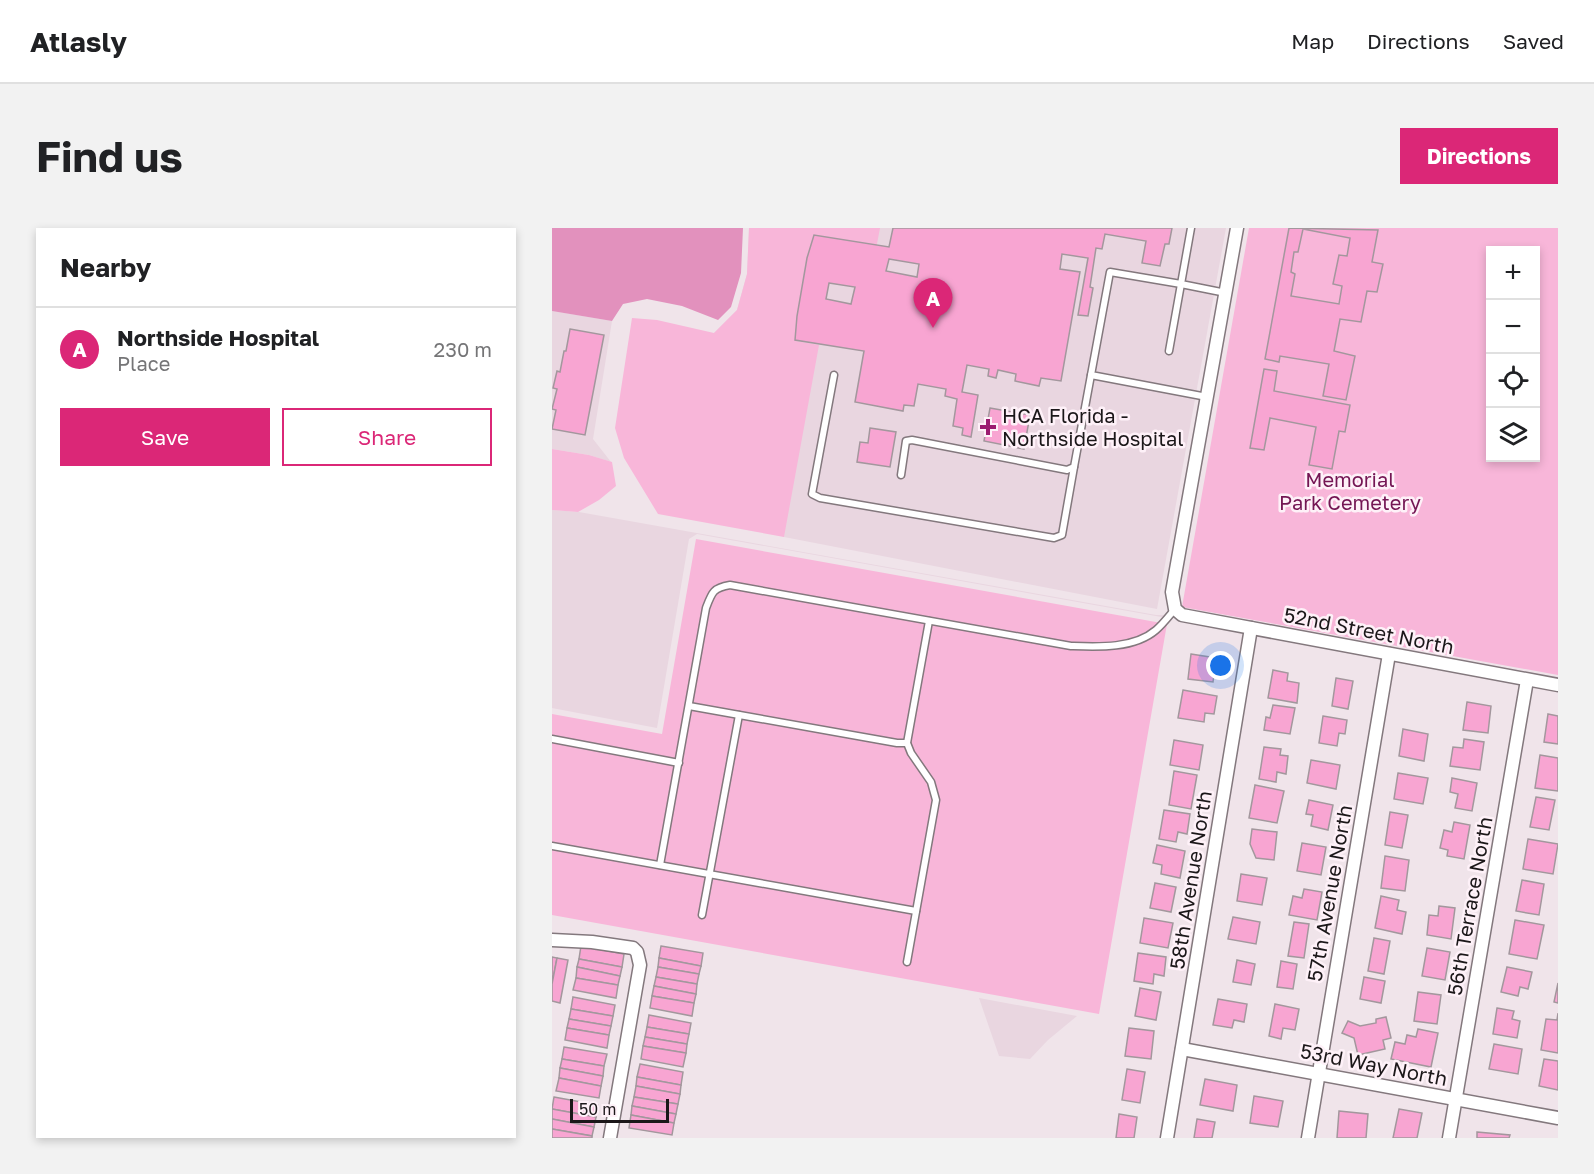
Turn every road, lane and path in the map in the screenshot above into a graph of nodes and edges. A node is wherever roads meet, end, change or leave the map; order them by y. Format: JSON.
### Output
{"nodes":[{"id":1,"x":1191,"y":228,"type":"edge"},
{"id":2,"x":1237,"y":228,"type":"edge"},
{"id":3,"x":1181,"y":284,"type":"junction"},
{"id":4,"x":1226,"y":293,"type":"junction"},
{"id":5,"x":1169,"y":351,"type":"dead end"},
{"id":6,"x":834,"y":375,"type":"dead end"},
{"id":7,"x":1091,"y":375,"type":"junction"},
{"id":8,"x":1208,"y":397,"type":"junction"},
{"id":9,"x":1074,"y":467,"type":"junction"},
{"id":10,"x":901,"y":475,"type":"dead end"},
{"id":11,"x":1175,"y":609,"type":"junction"},
{"id":12,"x":929,"y":621,"type":"junction"},
{"id":13,"x":1251,"y":628,"type":"junction"},
{"id":14,"x":1389,"y":654,"type":"junction"},
{"id":15,"x":1527,"y":680,"type":"junction"},
{"id":16,"x":1558,"y":685,"type":"edge"},
{"id":17,"x":689,"y":706,"type":"junction"},
{"id":18,"x":739,"y":715,"type":"junction"},
{"id":19,"x":552,"y":739,"type":"edge"},
{"id":20,"x":907,"y":743,"type":"junction"},
{"id":21,"x":679,"y":763,"type":"junction"},
{"id":22,"x":552,"y":846,"type":"edge"},
{"id":23,"x":660,"y":865,"type":"junction"},
{"id":24,"x":710,"y":874,"type":"junction"},
{"id":25,"x":916,"y":911,"type":"junction"},
{"id":26,"x":702,"y":915,"type":"dead end"},
{"id":27,"x":552,"y":940,"type":"edge"},
{"id":28,"x":907,"y":962,"type":"dead end"},
{"id":29,"x":1182,"y":1049,"type":"junction"},
{"id":30,"x":1318,"y":1073,"type":"junction"},
{"id":31,"x":1456,"y":1100,"type":"junction"},
{"id":32,"x":1558,"y":1118,"type":"edge"},
{"id":33,"x":610,"y":1138,"type":"edge"},
{"id":34,"x":1167,"y":1138,"type":"edge"},
{"id":35,"x":1308,"y":1138,"type":"edge"},
{"id":36,"x":1449,"y":1138,"type":"edge"}],
"edges":[{"from":1,"to":3,"type":"lane"},
{"from":2,"to":4,"type":"street"},
{"from":3,"to":4,"type":"lane"},
{"from":3,"to":5,"type":"lane"},
{"from":3,"to":7,"type":"lane"},
{"from":4,"to":8,"type":"street"},
{"from":6,"to":9,"type":"lane"},
{"from":7,"to":8,"type":"lane"},
{"from":7,"to":9,"type":"lane"},
{"from":8,"to":11,"type":"street"},
{"from":9,"to":10,"type":"lane"},
{"from":11,"to":12,"type":"lane"},
{"from":11,"to":13,"type":"street","name":"52nd Street North"},
{"from":12,"to":17,"type":"lane"},
{"from":12,"to":20,"type":"lane"},
{"from":13,"to":14,"type":"street","name":"52nd Street North"},
{"from":13,"to":29,"type":"street","name":"58th Avenue North"},
{"from":14,"to":15,"type":"street","name":"52nd Street North"},
{"from":14,"to":30,"type":"street","name":"57th Avenue North"},
{"from":15,"to":16,"type":"street","name":"52nd Street North"},
{"from":15,"to":31,"type":"street","name":"56th Terrace North"},
{"from":17,"to":18,"type":"lane"},
{"from":17,"to":21,"type":"lane"},
{"from":18,"to":20,"type":"lane"},
{"from":18,"to":24,"type":"lane"},
{"from":19,"to":21,"type":"lane"},
{"from":20,"to":25,"type":"lane"},
{"from":21,"to":23,"type":"lane"},
{"from":22,"to":23,"type":"lane"},
{"from":23,"to":24,"type":"lane"},
{"from":24,"to":25,"type":"lane"},
{"from":24,"to":26,"type":"lane"},
{"from":25,"to":28,"type":"lane"},
{"from":27,"to":33,"type":"street"},
{"from":29,"to":30,"type":"street","name":"53rd Way North"},
{"from":29,"to":34,"type":"street","name":"58th Avenue North"},
{"from":30,"to":31,"type":"street","name":"53rd Way North"},
{"from":30,"to":35,"type":"street","name":"57th Avenue North"},
{"from":31,"to":32,"type":"street","name":"53rd Way North"},
{"from":31,"to":36,"type":"street","name":"56th Terrace North"}]}
